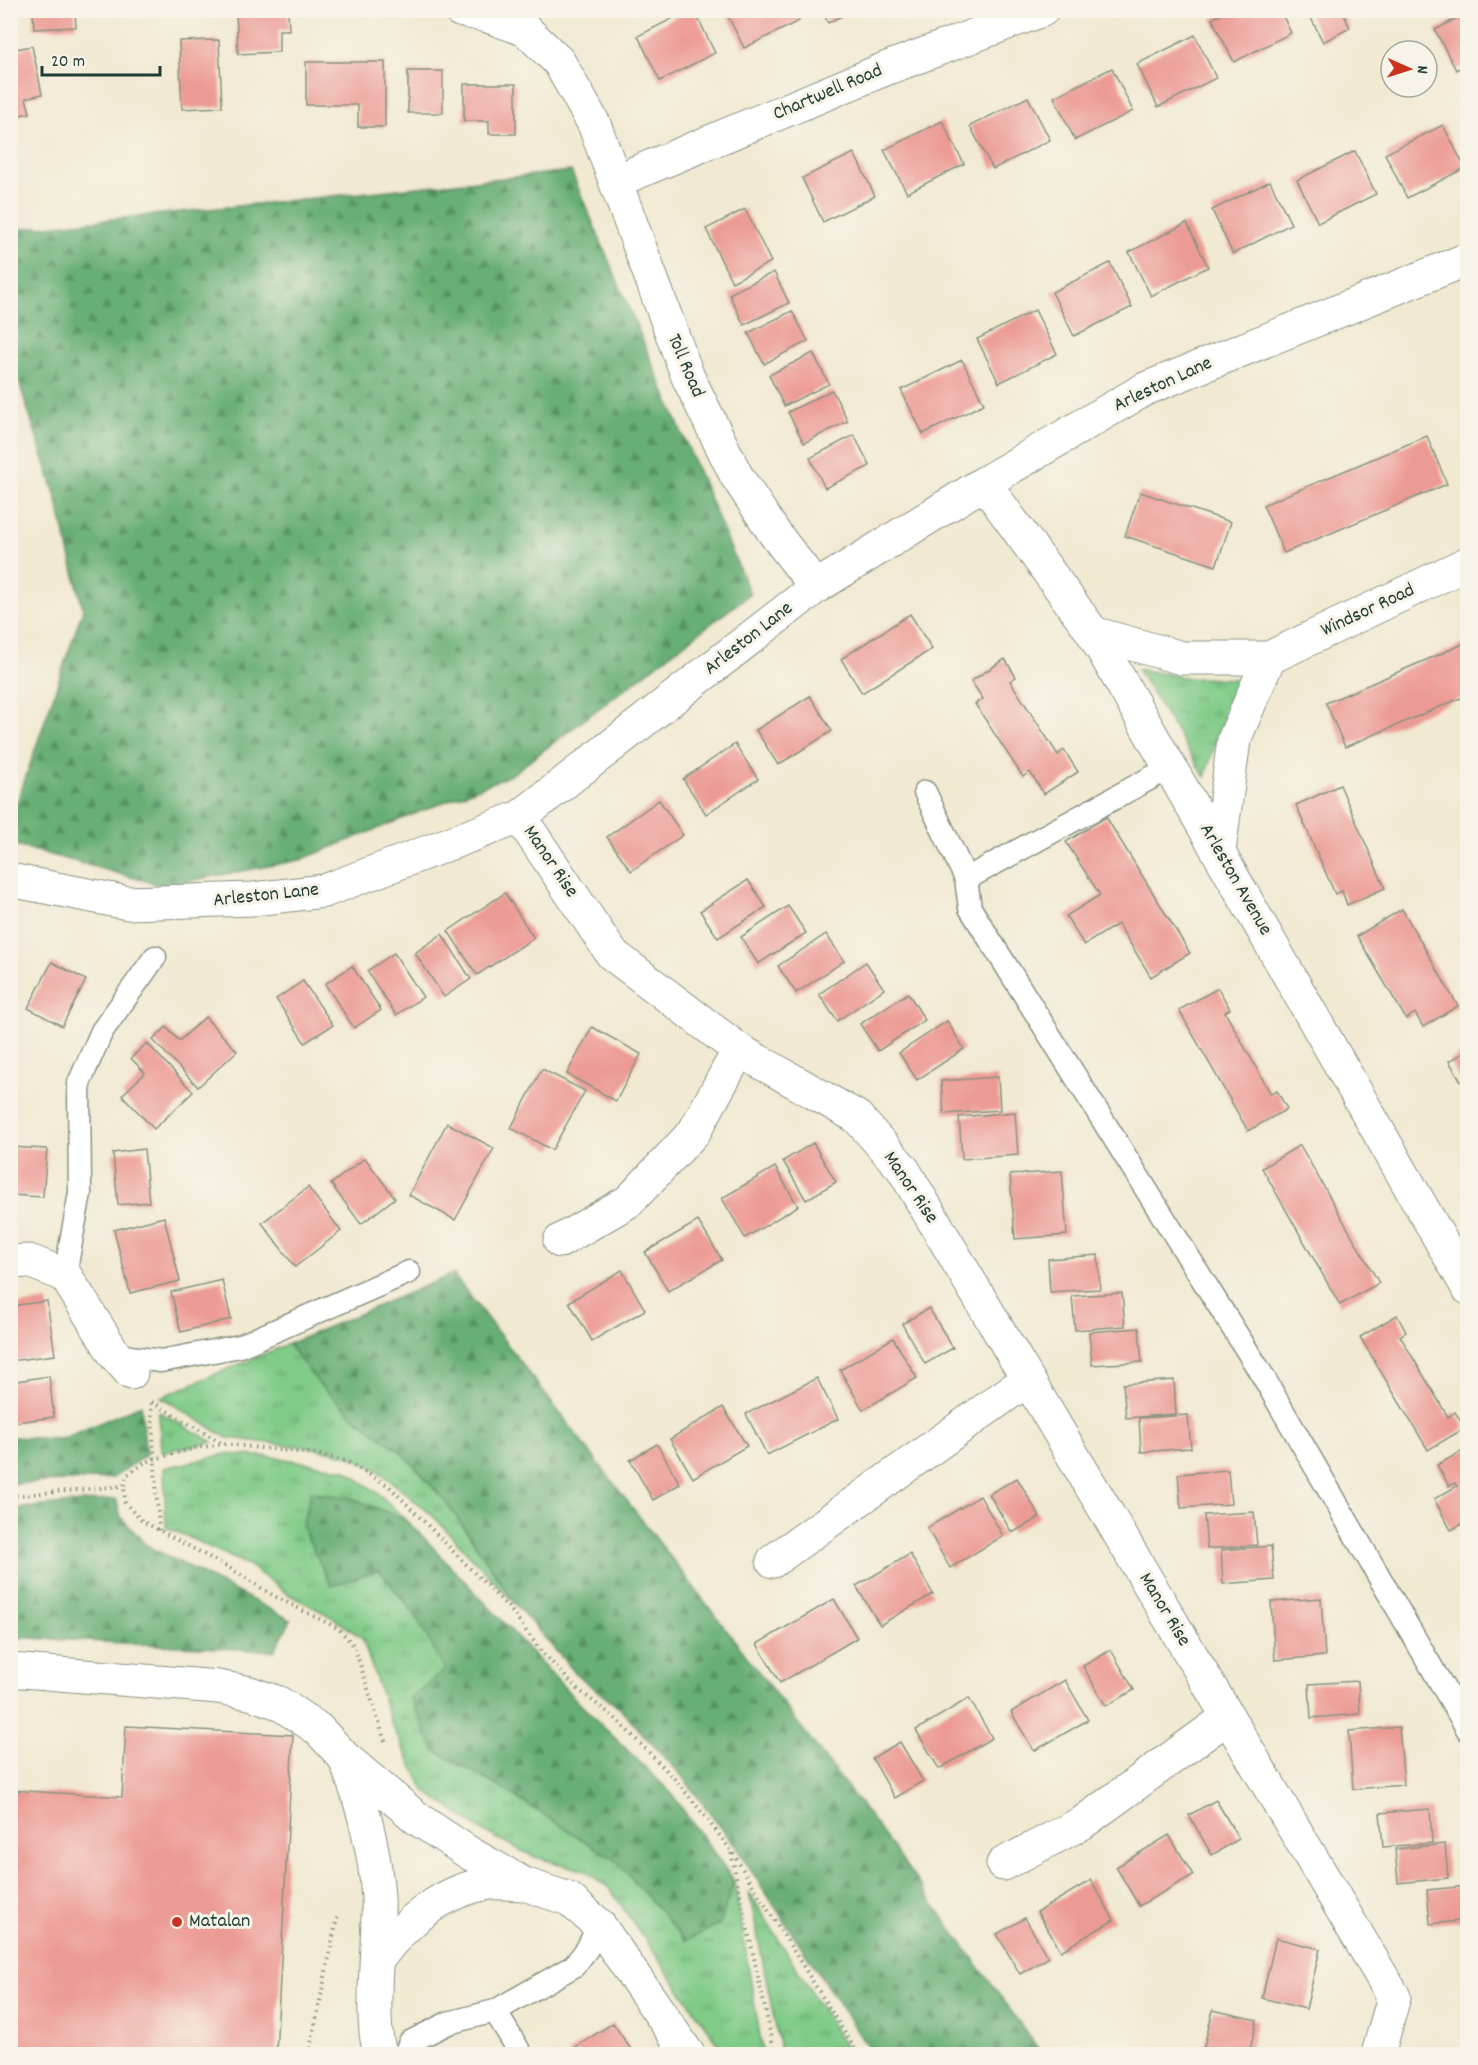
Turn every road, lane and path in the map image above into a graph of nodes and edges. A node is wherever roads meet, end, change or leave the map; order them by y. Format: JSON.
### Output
{"nodes":[{"id":1,"x":460,"y":10,"type":"edge"},
{"id":2,"x":1042,"y":10,"type":"edge"},
{"id":3,"x":616,"y":181,"type":"junction"},
{"id":4,"x":1467,"y":259,"type":"edge"},
{"id":5,"x":984,"y":483,"type":"junction"},
{"id":6,"x":1467,"y":563,"type":"edge"},
{"id":7,"x":816,"y":587,"type":"junction"},
{"id":8,"x":1092,"y":633,"type":"junction"},
{"id":9,"x":1269,"y":658,"type":"junction"},
{"id":10,"x":1169,"y":768,"type":"junction"},
{"id":11,"x":925,"y":792,"type":"dead end"},
{"id":12,"x":520,"y":817,"type":"junction"},
{"id":13,"x":1219,"y":851,"type":"junction"},
{"id":14,"x":966,"y":879,"type":"junction"},
{"id":15,"x":10,"y":880,"type":"edge"},
{"id":16,"x":155,"y":957,"type":"dead end"},
{"id":17,"x":739,"y":1050,"type":"junction"},
{"id":18,"x":560,"y":1241,"type":"dead end"},
{"id":19,"x":10,"y":1262,"type":"edge"},
{"id":20,"x":409,"y":1272,"type":"dead end"},
{"id":21,"x":64,"y":1275,"type":"junction"},
{"id":22,"x":1467,"y":1288,"type":"edge"},
{"id":23,"x":123,"y":1364,"type":"joint"},
{"id":24,"x":1027,"y":1380,"type":"junction"},
{"id":25,"x":224,"y":1444,"type":"junction"},
{"id":26,"x":155,"y":1459,"type":"junction"},
{"id":27,"x":124,"y":1486,"type":"junction"},
{"id":28,"x":10,"y":1496,"type":"edge"},
{"id":29,"x":159,"y":1531,"type":"junction"},
{"id":30,"x":773,"y":1561,"type":"dead end"},
{"id":31,"x":10,"y":1670,"type":"edge"},
{"id":32,"x":1228,"y":1717,"type":"junction"},
{"id":33,"x":1467,"y":1730,"type":"edge"},
{"id":34,"x":387,"y":1749,"type":"dead end"},
{"id":35,"x":345,"y":1758,"type":"junction"},
{"id":36,"x":730,"y":1849,"type":"junction"},
{"id":37,"x":1003,"y":1864,"type":"dead end"},
{"id":38,"x":525,"y":1884,"type":"junction"},
{"id":39,"x":599,"y":1925,"type":"junction"},
{"id":40,"x":378,"y":1959,"type":"junction"},
{"id":41,"x":495,"y":2011,"type":"junction"},
{"id":42,"x":381,"y":2055,"type":"edge"},
{"id":43,"x":405,"y":2055,"type":"edge"},
{"id":44,"x":521,"y":2055,"type":"edge"},
{"id":45,"x":688,"y":2055,"type":"edge"},
{"id":46,"x":776,"y":2055,"type":"edge"},
{"id":47,"x":858,"y":2055,"type":"edge"},
{"id":48,"x":1378,"y":2055,"type":"edge"}],
"edges":[{"from":1,"to":3,"type":"street","name":"Toll Road"},
{"from":2,"to":3,"type":"street","name":"Chartwell Road"},
{"from":3,"to":7,"type":"street","name":"Toll Road"},
{"from":4,"to":5,"type":"street","name":"Arleston Lane"},
{"from":5,"to":7,"type":"street","name":"Arleston Lane"},
{"from":5,"to":8,"type":"street","name":"Arleston Avenue"},
{"from":6,"to":9,"type":"street","name":"Windsor Road"},
{"from":7,"to":12,"type":"street","name":"Arleston Lane"},
{"from":8,"to":9,"type":"street","name":"Windsor Road"},
{"from":8,"to":10,"type":"street","name":"Arleston Avenue"},
{"from":9,"to":13,"type":"street"},
{"from":10,"to":13,"type":"street","name":"Arleston Avenue"},
{"from":10,"to":14,"type":"lane"},
{"from":11,"to":14,"type":"lane"},
{"from":12,"to":15,"type":"street","name":"Arleston Lane"},
{"from":12,"to":17,"type":"street","name":"Manor Rise"},
{"from":13,"to":22,"type":"street","name":"Arleston Avenue"},
{"from":14,"to":33,"type":"lane"},
{"from":16,"to":21,"type":"lane"},
{"from":17,"to":18,"type":"street"},
{"from":17,"to":24,"type":"street","name":"Manor Rise"},
{"from":19,"to":21,"type":"street"},
{"from":20,"to":23,"type":"lane"},
{"from":21,"to":23,"type":"street"},
{"from":24,"to":30,"type":"street"},
{"from":24,"to":32,"type":"street","name":"Manor Rise"},
{"from":25,"to":26,"type":"path"},
{"from":25,"to":26,"type":"path"},
{"from":25,"to":36,"type":"path"},
{"from":26,"to":27,"type":"path"},
{"from":26,"to":29,"type":"path"},
{"from":27,"to":28,"type":"path"},
{"from":27,"to":29,"type":"path"},
{"from":29,"to":34,"type":"path"},
{"from":31,"to":35,"type":"street"},
{"from":32,"to":37,"type":"street"},
{"from":32,"to":48,"type":"street","name":"Manor Rise"},
{"from":35,"to":38,"type":"street"},
{"from":35,"to":40,"type":"street"},
{"from":36,"to":46,"type":"path"},
{"from":36,"to":47,"type":"path"},
{"from":38,"to":39,"type":"street"},
{"from":38,"to":40,"type":"street"},
{"from":39,"to":41,"type":"lane"},
{"from":39,"to":45,"type":"street"},
{"from":40,"to":42,"type":"street"},
{"from":41,"to":43,"type":"lane"},
{"from":41,"to":44,"type":"lane"}]}
